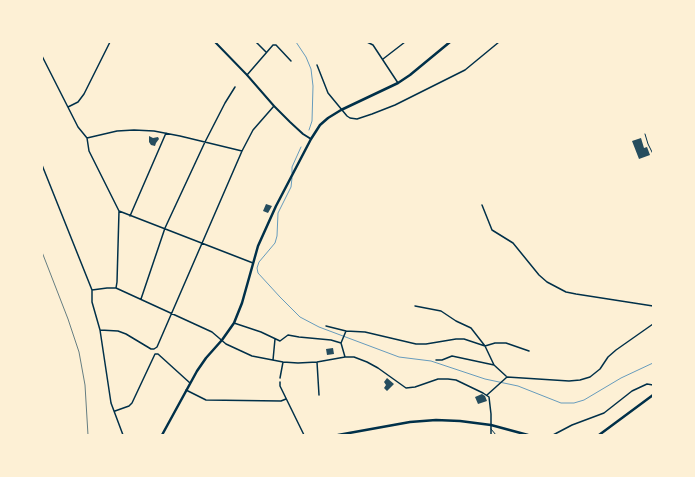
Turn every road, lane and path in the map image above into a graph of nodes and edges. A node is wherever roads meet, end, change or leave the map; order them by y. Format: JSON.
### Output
{"nodes":[{"id":1,"x":110,"y":42,"type":"edge"},
{"id":2,"x":216,"y":42,"type":"edge"},
{"id":3,"x":256,"y":42,"type":"edge"},
{"id":4,"x":367,"y":42,"type":"edge"},
{"id":5,"x":405,"y":42,"type":"edge"},
{"id":6,"x":450,"y":42,"type":"edge"},
{"id":7,"x":499,"y":42,"type":"edge"},
{"id":8,"x":266,"y":52,"type":"junction"},
{"id":9,"x":42,"y":57,"type":"edge"},
{"id":10,"x":383,"y":59,"type":"junction"},
{"id":11,"x":291,"y":61,"type":"dead end"},
{"id":12,"x":316,"y":65,"type":"dead end"},
{"id":13,"x":247,"y":75,"type":"junction"},
{"id":14,"x":398,"y":84,"type":"junction"},
{"id":15,"x":235,"y":88,"type":"dead end"},
{"id":16,"x":274,"y":106,"type":"junction"},
{"id":17,"x":68,"y":107,"type":"junction"},
{"id":18,"x":341,"y":110,"type":"junction"},
{"id":19,"x":166,"y":133,"type":"junction"},
{"id":20,"x":645,"y":134,"type":"dead end"},
{"id":21,"x":87,"y":138,"type":"junction"},
{"id":22,"x":311,"y":139,"type":"junction"},
{"id":23,"x":205,"y":142,"type":"junction"},
{"id":24,"x":242,"y":151,"type":"junction"},
{"id":25,"x":653,"y":154,"type":"edge"},
{"id":26,"x":42,"y":165,"type":"edge"},
{"id":27,"x":482,"y":205,"type":"dead end"},
{"id":28,"x":119,"y":211,"type":"junction"},
{"id":29,"x":130,"y":216,"type":"junction"},
{"id":30,"x":165,"y":228,"type":"junction"},
{"id":31,"x":202,"y":242,"type":"junction"},
{"id":32,"x":253,"y":262,"type":"junction"},
{"id":33,"x":116,"y":288,"type":"junction"},
{"id":34,"x":92,"y":290,"type":"junction"},
{"id":35,"x":141,"y":299,"type":"junction"},
{"id":36,"x":415,"y":306,"type":"dead end"},
{"id":37,"x":653,"y":306,"type":"edge"},
{"id":38,"x":171,"y":314,"type":"junction"},
{"id":39,"x":234,"y":323,"type":"junction"},
{"id":40,"x":653,"y":324,"type":"edge"},
{"id":41,"x":326,"y":326,"type":"dead end"},
{"id":42,"x":100,"y":330,"type":"junction"},
{"id":43,"x":346,"y":331,"type":"junction"},
{"id":44,"x":275,"y":339,"type":"junction"},
{"id":45,"x":222,"y":340,"type":"junction"},
{"id":46,"x":341,"y":343,"type":"junction"},
{"id":47,"x":485,"y":346,"type":"junction"},
{"id":48,"x":528,"y":351,"type":"dead end"},
{"id":49,"x":345,"y":357,"type":"junction"},
{"id":50,"x":273,"y":360,"type":"junction"},
{"id":51,"x":436,"y":360,"type":"dead end"},
{"id":52,"x":283,"y":362,"type":"junction"},
{"id":53,"x":317,"y":362,"type":"junction"},
{"id":54,"x":494,"y":365,"type":"junction"},
{"id":55,"x":507,"y":377,"type":"junction"},
{"id":56,"x":280,"y":378,"type":"dead end"},
{"id":57,"x":280,"y":382,"type":"dead end"},
{"id":58,"x":190,"y":383,"type":"junction"},
{"id":59,"x":653,"y":385,"type":"edge"},
{"id":60,"x":186,"y":390,"type":"junction"},
{"id":61,"x":319,"y":395,"type":"dead end"},
{"id":62,"x":487,"y":395,"type":"junction"},
{"id":63,"x":653,"y":395,"type":"edge"},
{"id":64,"x":286,"y":399,"type":"junction"},
{"id":65,"x":114,"y":412,"type":"junction"},
{"id":66,"x":491,"y":426,"type":"junction"},
{"id":67,"x":123,"y":435,"type":"edge"},
{"id":68,"x":162,"y":435,"type":"edge"},
{"id":69,"x":304,"y":435,"type":"edge"},
{"id":70,"x":338,"y":435,"type":"edge"},
{"id":71,"x":491,"y":435,"type":"edge"},
{"id":72,"x":496,"y":435,"type":"edge"},
{"id":73,"x":528,"y":435,"type":"edge"},
{"id":74,"x":553,"y":435,"type":"edge"},
{"id":75,"x":599,"y":435,"type":"edge"}],
"edges":[{"from":1,"to":17,"type":"street"},
{"from":2,"to":13,"type":"street"},
{"from":3,"to":8,"type":"street"},
{"from":4,"to":10,"type":"street"},
{"from":5,"to":10,"type":"street"},
{"from":6,"to":14,"type":"main road"},
{"from":7,"to":18,"type":"street"},
{"from":8,"to":11,"type":"street"},
{"from":8,"to":13,"type":"street"},
{"from":9,"to":17,"type":"street"},
{"from":10,"to":14,"type":"street"},
{"from":12,"to":18,"type":"street"},
{"from":13,"to":16,"type":"street"},
{"from":14,"to":18,"type":"main road"},
{"from":15,"to":23,"type":"street"},
{"from":16,"to":22,"type":"street"},
{"from":16,"to":24,"type":"street"},
{"from":17,"to":21,"type":"street"},
{"from":18,"to":22,"type":"main road"},
{"from":19,"to":21,"type":"street"},
{"from":19,"to":23,"type":"street"},
{"from":19,"to":29,"type":"street"},
{"from":20,"to":25,"type":"lane"},
{"from":21,"to":28,"type":"street"},
{"from":22,"to":32,"type":"main road"},
{"from":23,"to":24,"type":"street"},
{"from":23,"to":30,"type":"street"},
{"from":24,"to":31,"type":"street"},
{"from":26,"to":34,"type":"street"},
{"from":27,"to":37,"type":"street"},
{"from":28,"to":29,"type":"street"},
{"from":28,"to":33,"type":"street"},
{"from":29,"to":30,"type":"street"},
{"from":30,"to":31,"type":"street"},
{"from":30,"to":35,"type":"street"},
{"from":31,"to":32,"type":"street"},
{"from":31,"to":38,"type":"street"},
{"from":32,"to":39,"type":"main road"},
{"from":33,"to":34,"type":"street"},
{"from":33,"to":35,"type":"street"},
{"from":34,"to":42,"type":"street"},
{"from":35,"to":38,"type":"street"},
{"from":36,"to":47,"type":"street"},
{"from":38,"to":42,"type":"street"},
{"from":38,"to":45,"type":"street"},
{"from":39,"to":44,"type":"street"},
{"from":39,"to":45,"type":"main road"},
{"from":40,"to":55,"type":"street"},
{"from":41,"to":43,"type":"street"},
{"from":42,"to":65,"type":"street"},
{"from":43,"to":46,"type":"street"},
{"from":43,"to":47,"type":"street"},
{"from":44,"to":46,"type":"street"},
{"from":44,"to":50,"type":"street"},
{"from":45,"to":50,"type":"street"},
{"from":45,"to":58,"type":"main road"},
{"from":46,"to":49,"type":"street"},
{"from":47,"to":48,"type":"street"},
{"from":47,"to":54,"type":"street"},
{"from":49,"to":53,"type":"street"},
{"from":49,"to":62,"type":"street"},
{"from":50,"to":52,"type":"street"},
{"from":51,"to":54,"type":"street"},
{"from":52,"to":53,"type":"street"},
{"from":52,"to":56,"type":"street"},
{"from":53,"to":61,"type":"street"},
{"from":54,"to":55,"type":"street"},
{"from":55,"to":62,"type":"street"},
{"from":57,"to":64,"type":"street"},
{"from":58,"to":60,"type":"main road"},
{"from":58,"to":65,"type":"street"},
{"from":59,"to":74,"type":"street"},
{"from":60,"to":64,"type":"street"},
{"from":60,"to":68,"type":"main road"},
{"from":62,"to":66,"type":"street"},
{"from":63,"to":75,"type":"main road"},
{"from":64,"to":69,"type":"street"},
{"from":65,"to":67,"type":"street"},
{"from":66,"to":70,"type":"main road"},
{"from":66,"to":71,"type":"street"},
{"from":66,"to":72,"type":"lane"},
{"from":66,"to":73,"type":"main road"}]}
